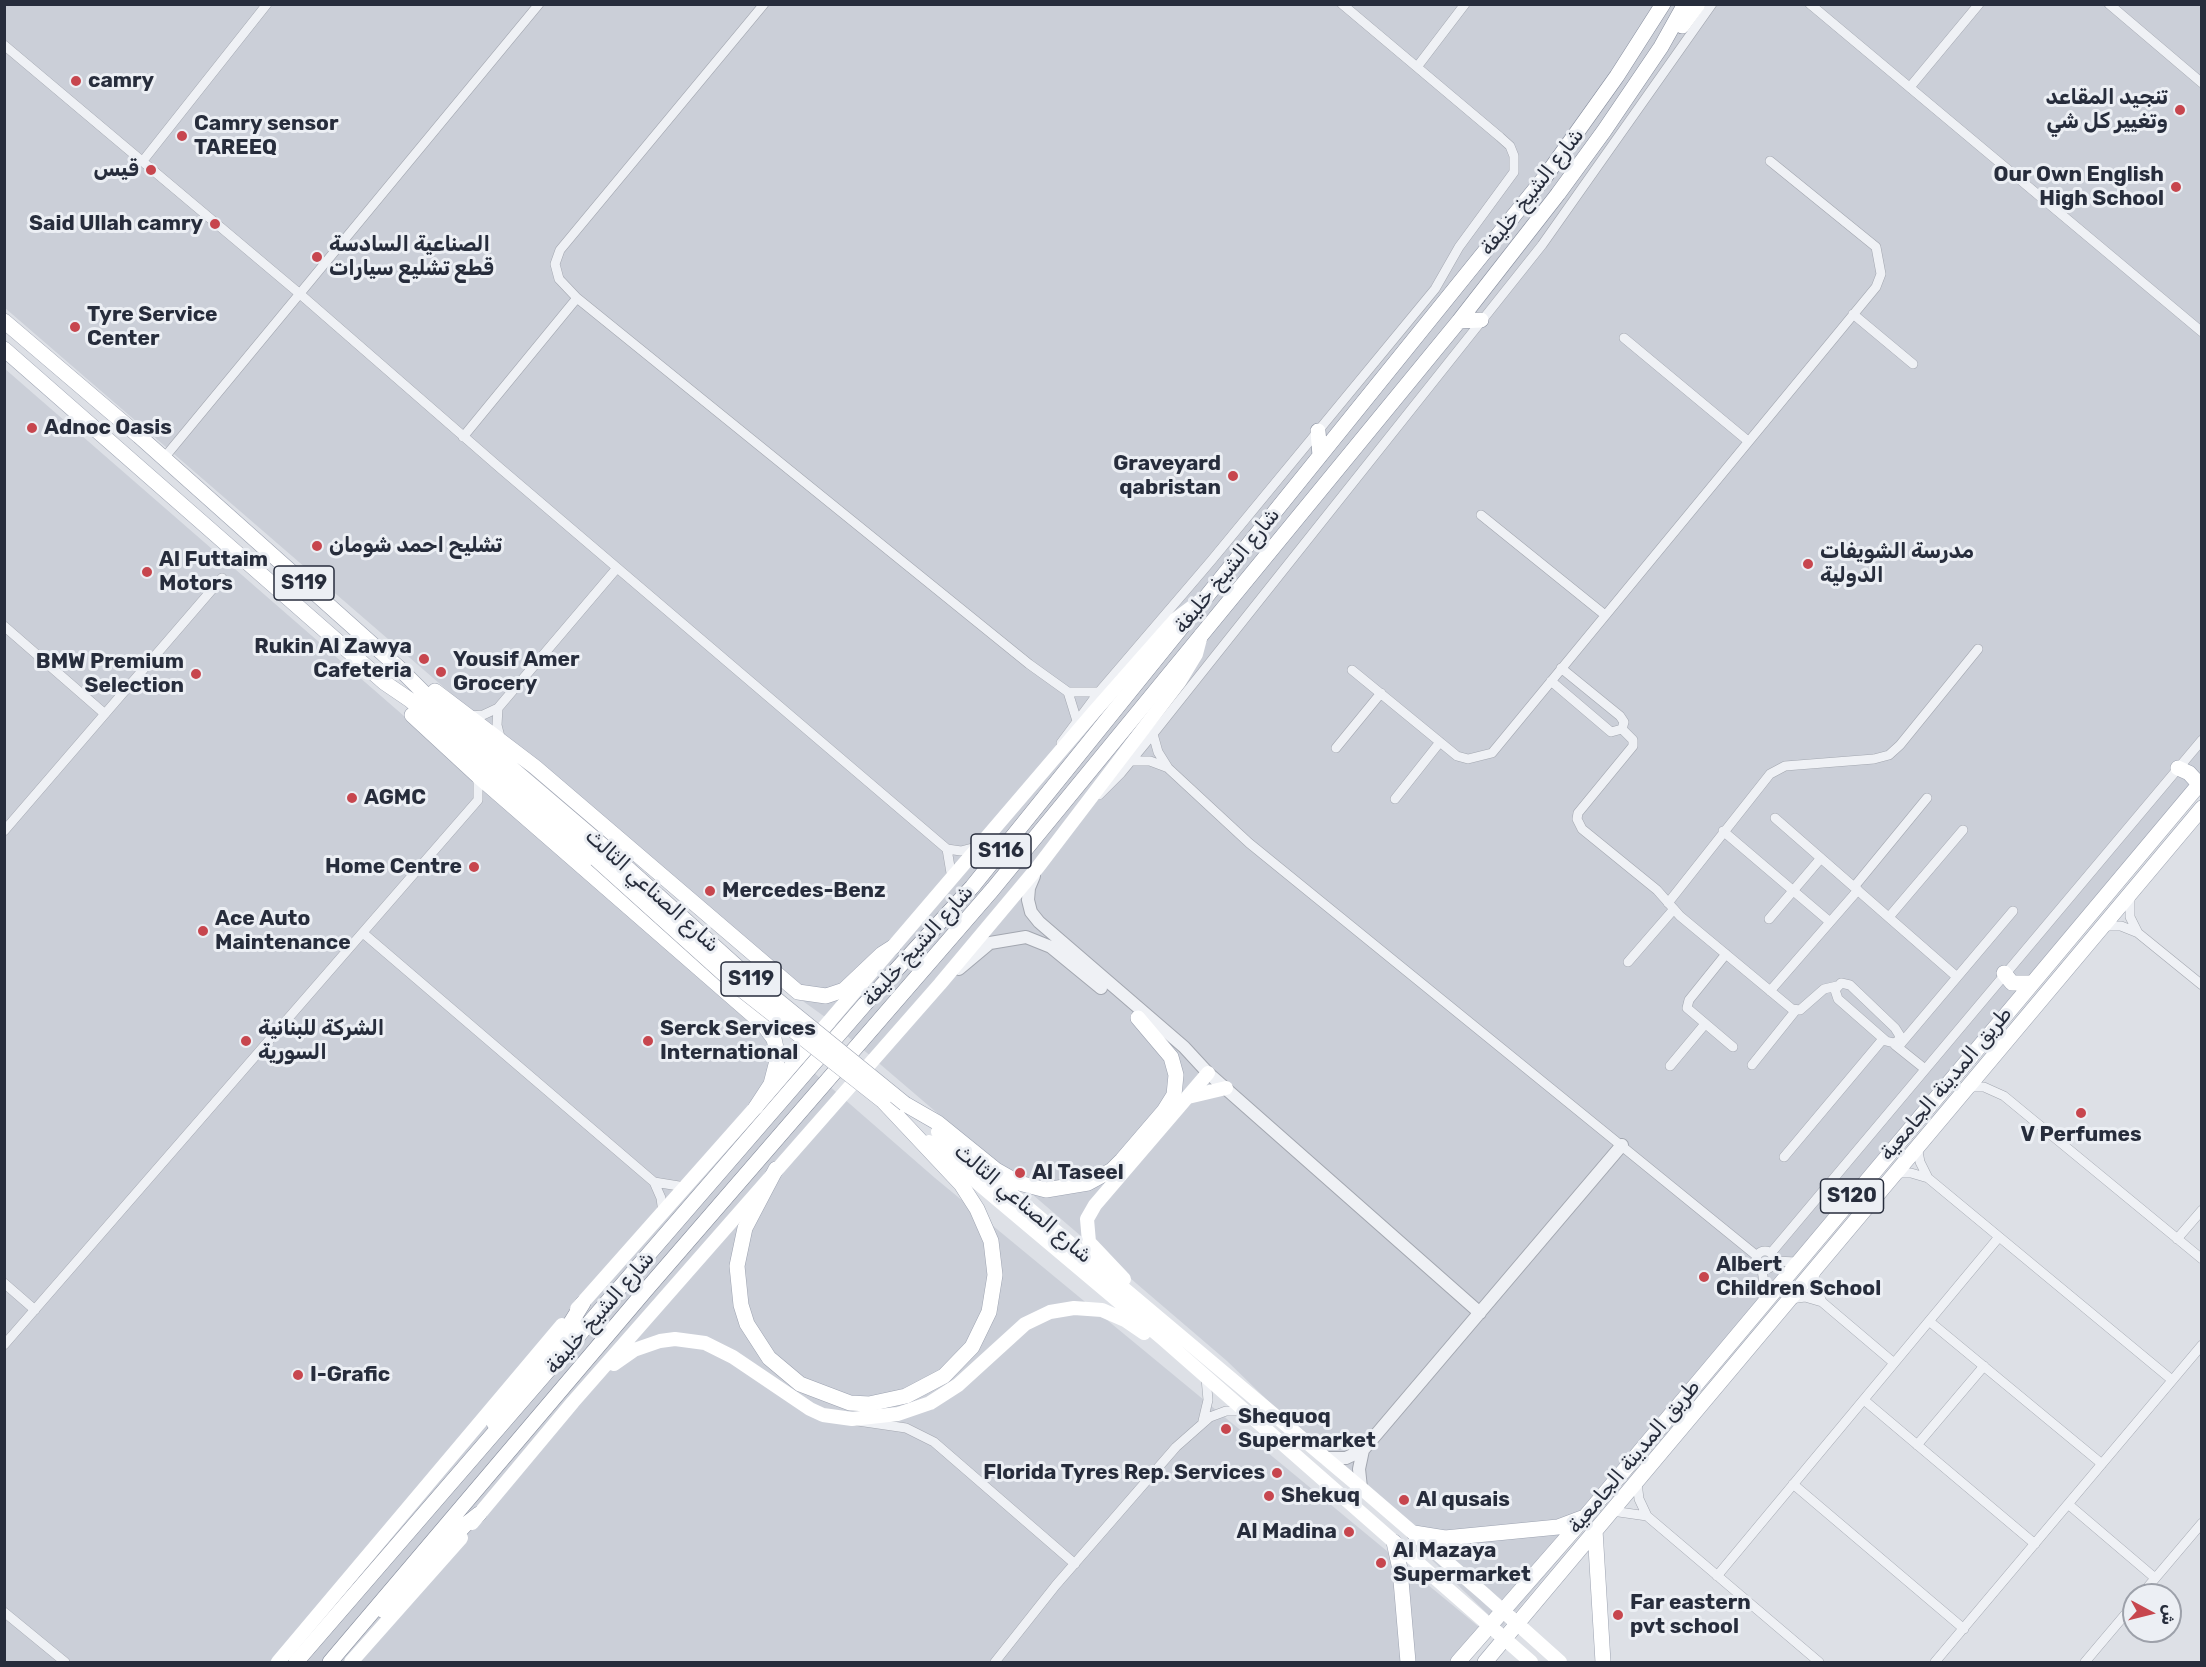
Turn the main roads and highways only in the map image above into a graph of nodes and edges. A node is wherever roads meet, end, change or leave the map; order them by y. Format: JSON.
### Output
{"nodes":[{"id":1,"x":1653,"y":4,"type":"edge"},
{"id":2,"x":1663,"y":4,"type":"edge"},
{"id":3,"x":1685,"y":4,"type":"edge"},
{"id":4,"x":1698,"y":4,"type":"edge"},
{"id":5,"x":1648,"y":28,"type":"junction"},
{"id":6,"x":1661,"y":47,"type":"junction"},
{"id":7,"x":1481,"y":320,"type":"road end"},
{"id":8,"x":4,"y":321,"type":"edge"},
{"id":9,"x":1459,"y":321,"type":"junction"},
{"id":10,"x":4,"y":349,"type":"edge"},
{"id":11,"x":1318,"y":431,"type":"road end"},
{"id":12,"x":1320,"y":456,"type":"junction"},
{"id":13,"x":1206,"y":597,"type":"junction"},
{"id":14,"x":1202,"y":635,"type":"junction"},
{"id":15,"x":399,"y":668,"type":"junction"},
{"id":16,"x":385,"y":683,"type":"junction"},
{"id":17,"x":2178,"y":768,"type":"road end"},
{"id":18,"x":2200,"y":782,"type":"edge"},
{"id":19,"x":2202,"y":808,"type":"edge"},
{"id":20,"x":599,"y":853,"type":"junction"},
{"id":21,"x":893,"y":947,"type":"junction"},
{"id":22,"x":2004,"y":973,"type":"road end"},
{"id":23,"x":2030,"y":983,"type":"junction"},
{"id":24,"x":1138,"y":1018,"type":"road end"},
{"id":25,"x":1203,"y":1069,"type":"road end"},
{"id":26,"x":1226,"y":1088,"type":"road end"},
{"id":27,"x":1188,"y":1097,"type":"junction"},
{"id":28,"x":756,"y":1107,"type":"junction"},
{"id":29,"x":1879,"y":1164,"type":"junction"},
{"id":30,"x":968,"y":1168,"type":"junction"},
{"id":31,"x":776,"y":1169,"type":"junction"},
{"id":32,"x":1868,"y":1204,"type":"junction"},
{"id":33,"x":1133,"y":1297,"type":"junction"},
{"id":34,"x":583,"y":1303,"type":"junction"},
{"id":35,"x":1163,"y":1339,"type":"junction"},
{"id":36,"x":573,"y":1402,"type":"junction"},
{"id":37,"x":480,"y":1452,"type":"junction"},
{"id":38,"x":479,"y":1514,"type":"junction"},
{"id":39,"x":1585,"y":1517,"type":"junction"},
{"id":40,"x":1595,"y":1530,"type":"junction"},
{"id":41,"x":1414,"y":1533,"type":"junction"},
{"id":42,"x":1394,"y":1542,"type":"junction"},
{"id":43,"x":1516,"y":1597,"type":"junction"},
{"id":44,"x":1491,"y":1599,"type":"junction"},
{"id":45,"x":1503,"y":1611,"type":"junction"},
{"id":46,"x":1528,"y":1611,"type":"junction"},
{"id":47,"x":1476,"y":1614,"type":"junction"},
{"id":48,"x":1517,"y":1624,"type":"junction"},
{"id":49,"x":1490,"y":1626,"type":"junction"},
{"id":50,"x":355,"y":1633,"type":"junction"},
{"id":51,"x":1529,"y":1635,"type":"junction"},
{"id":52,"x":1476,"y":1642,"type":"junction"},
{"id":53,"x":1510,"y":1644,"type":"junction"},
{"id":54,"x":1488,"y":1658,"type":"edge"},
{"id":55,"x":278,"y":1662,"type":"edge"},
{"id":56,"x":296,"y":1662,"type":"edge"},
{"id":57,"x":330,"y":1662,"type":"edge"},
{"id":58,"x":351,"y":1662,"type":"edge"},
{"id":59,"x":1408,"y":1662,"type":"edge"},
{"id":60,"x":1458,"y":1662,"type":"edge"},
{"id":61,"x":1531,"y":1662,"type":"edge"},
{"id":62,"x":1560,"y":1662,"type":"edge"},
{"id":63,"x":1603,"y":1662,"type":"edge"}],
"edges":[{"from":1,"to":5,"type":"main road"},
{"from":2,"to":5,"type":"main road","name":"شارع الشيخ خليفة","number":"S116"},
{"from":3,"to":6,"type":"main road","name":"شارع الشيخ خليفة","number":"S116"},
{"from":4,"to":6,"type":"main road"},
{"from":5,"to":12,"type":"main road","name":"شارع الشيخ خليفة","number":"S116"},
{"from":6,"to":9,"type":"main road","name":"شارع الشيخ خليفة","number":"S116"},
{"from":7,"to":9,"type":"main road"},
{"from":8,"to":15,"type":"main road","name":"شارع الصناعي الثالث","number":"S119"},
{"from":9,"to":14,"type":"main road","name":"شارع الشيخ خليفة","number":"S116"},
{"from":10,"to":16,"type":"main road","name":"شارع الصناعي الثالث","number":"S119"},
{"from":11,"to":12,"type":"main road"},
{"from":12,"to":13,"type":"main road","name":"شارع الشيخ خليفة","number":"S116"},
{"from":13,"to":21,"type":"main road"},
{"from":13,"to":37,"type":"main road","name":"شارع الشيخ خليفة","number":"S116"},
{"from":14,"to":31,"type":"main road"},
{"from":14,"to":50,"type":"main road","name":"شارع الشيخ خليفة","number":"S116"},
{"from":15,"to":20,"type":"main road","name":"شارع الصناعي الثالث","number":"S119"},
{"from":15,"to":21,"type":"main road"},
{"from":16,"to":20,"type":"main road","name":"شارع الصناعي الثالث","number":"S119"},
{"from":16,"to":28,"type":"main road"},
{"from":17,"to":18,"type":"main road"},
{"from":18,"to":23,"type":"main road","name":"طريق المدينة الجامعية","number":"S120"},
{"from":19,"to":32,"type":"main road","name":"طريق المدينة الجامعية","number":"S120"},
{"from":20,"to":30,"type":"main road","name":"شارع الصناعي الثالث","number":"S119","bridge":true},
{"from":20,"to":30,"type":"main road","name":"شارع الصناعي الثالث","number":"S119","bridge":true},
{"from":21,"to":28,"type":"main road"},
{"from":22,"to":23,"type":"main road"},
{"from":23,"to":29,"type":"main road","name":"طريق المدينة الجامعية","number":"S120"},
{"from":24,"to":30,"type":"main road"},
{"from":25,"to":27,"type":"main road"},
{"from":26,"to":27,"type":"main road"},
{"from":27,"to":33,"type":"main road"},
{"from":28,"to":34,"type":"main road"},
{"from":29,"to":32,"type":"main road"},
{"from":29,"to":39,"type":"main road","name":"طريق المدينة الجامعية","number":"S120"},
{"from":30,"to":31,"type":"main road"},
{"from":30,"to":33,"type":"main road","name":"شارع الصناعي الثالث"},
{"from":30,"to":35,"type":"main road","name":"شارع الصناعي الثالث"},
{"from":31,"to":36,"type":"main road"},
{"from":32,"to":40,"type":"main road","name":"طريق المدينة الجامعية","number":"S120"},
{"from":33,"to":41,"type":"main road","name":"شارع الصناعي الثالث"},
{"from":34,"to":37,"type":"main road"},
{"from":34,"to":55,"type":"main road"},
{"from":35,"to":36,"type":"main road"},
{"from":35,"to":42,"type":"main road","name":"شارع الصناعي الثالث"},
{"from":36,"to":38,"type":"main road"},
{"from":37,"to":56,"type":"main road","name":"شارع الشيخ خليفة","number":"S116"},
{"from":38,"to":50,"type":"main road"},
{"from":38,"to":58,"type":"main road"},
{"from":39,"to":41,"type":"main road"},
{"from":39,"to":43,"type":"main road","name":"طريق المدينة الجامعية","number":"S120"},
{"from":40,"to":46,"type":"main road","name":"طريق المدينة الجامعية","number":"S120"},
{"from":40,"to":63,"type":"main road"},
{"from":41,"to":44,"type":"main road","name":"شارع الصناعي الثالث"},
{"from":42,"to":47,"type":"main road","name":"شارع الصناعي الثالث"},
{"from":42,"to":59,"type":"main road"},
{"from":43,"to":45,"type":"main road","name":"طريق المدينة الجامعية","number":"S120"},
{"from":43,"to":46,"type":"main road"},
{"from":44,"to":45,"type":"main road","name":"شارع الصناعي الثالث"},
{"from":44,"to":47,"type":"main road"},
{"from":45,"to":48,"type":"main road","name":"شارع الصناعي الثالث"},
{"from":45,"to":49,"type":"main road","name":"طريق المدينة الجامعية","number":"S120"},
{"from":46,"to":48,"type":"main road","name":"طريق المدينة الجامعية","number":"S120"},
{"from":47,"to":49,"type":"main road","name":"شارع الصناعي الثالث"},
{"from":48,"to":51,"type":"main road","name":"شارع الصناعي الثالث"},
{"from":48,"to":53,"type":"main road","name":"طريق المدينة الجامعية","number":"S120"},
{"from":49,"to":52,"type":"main road","name":"طريق المدينة الجامعية","number":"S120"},
{"from":49,"to":53,"type":"main road","name":"شارع الصناعي الثالث"},
{"from":50,"to":57,"type":"main road","name":"شارع الشيخ خليفة","number":"S116"},
{"from":51,"to":53,"type":"main road"},
{"from":51,"to":62,"type":"main road","name":"شارع الصناعي الثالث"},
{"from":52,"to":54,"type":"main road"},
{"from":52,"to":60,"type":"main road","name":"طريق المدينة الجامعية","number":"S120"},
{"from":53,"to":54,"type":"main road","name":"طريق المدينة الجامعية","number":"S120"},
{"from":53,"to":61,"type":"main road","name":"شارع الصناعي الثالث"}]}
